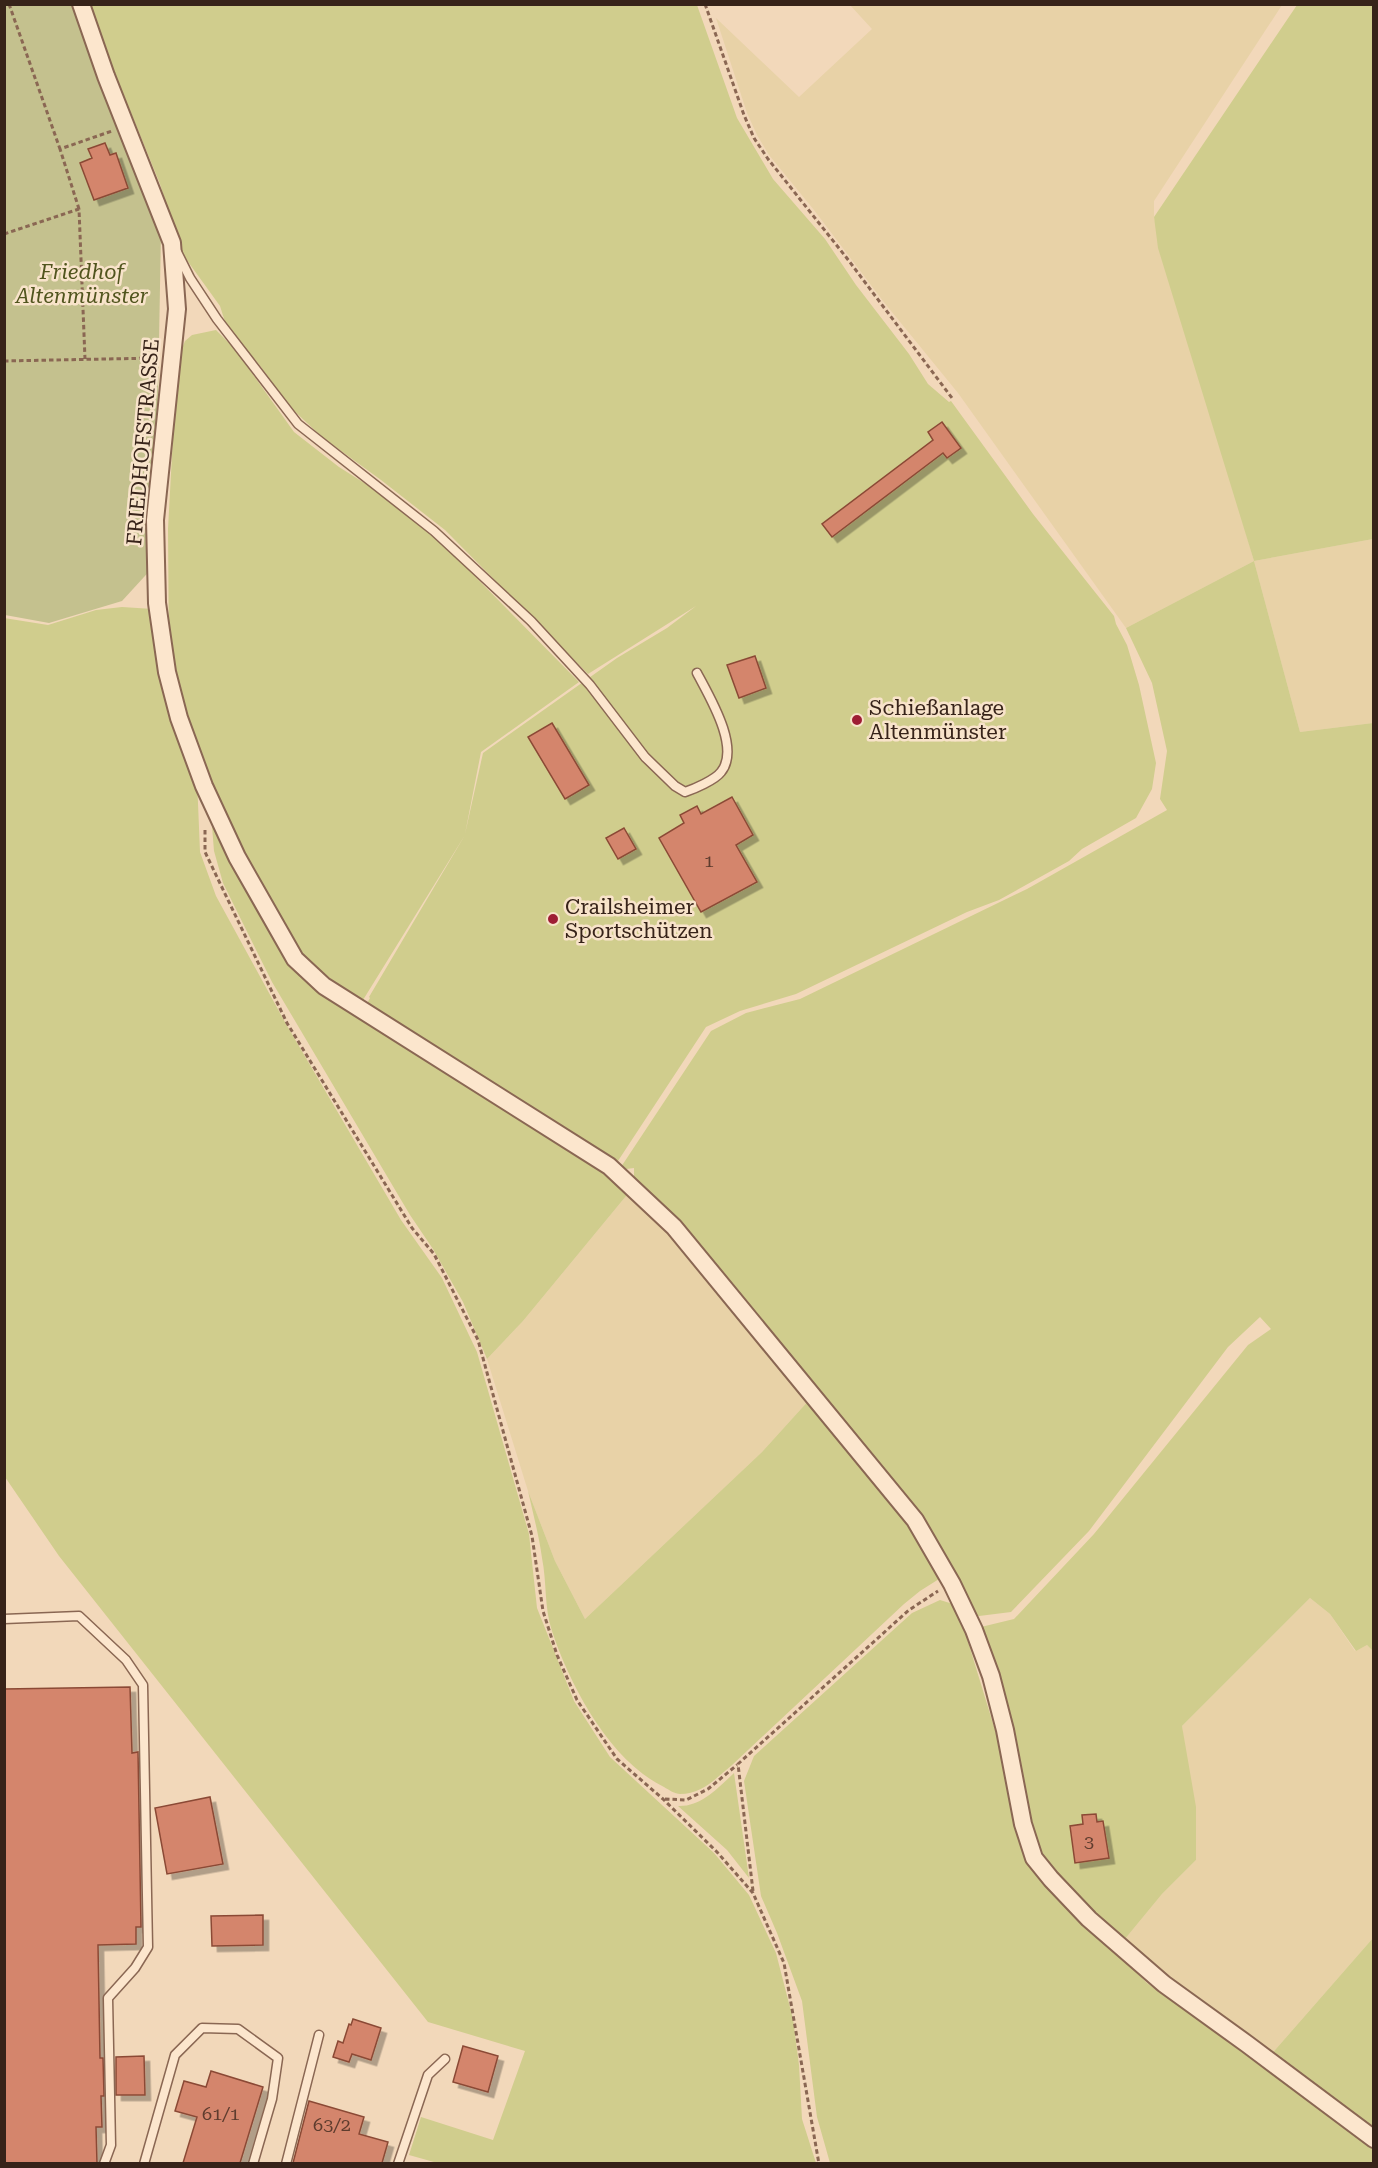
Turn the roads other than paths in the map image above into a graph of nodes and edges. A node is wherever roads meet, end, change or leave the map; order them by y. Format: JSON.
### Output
{"nodes":[{"id":1,"x":81,"y":4,"type":"edge"},
{"id":2,"x":172,"y":243,"type":"junction"},
{"id":3,"x":697,"y":673,"type":"dead end"},
{"id":4,"x":4,"y":1619,"type":"edge"},
{"id":5,"x":319,"y":2035,"type":"dead end"},
{"id":6,"x":445,"y":2059,"type":"dead end"},
{"id":7,"x":1374,"y":2139,"type":"edge"},
{"id":8,"x":104,"y":2163,"type":"edge"},
{"id":9,"x":144,"y":2163,"type":"edge"},
{"id":10,"x":253,"y":2163,"type":"edge"},
{"id":11,"x":286,"y":2163,"type":"edge"},
{"id":12,"x":398,"y":2163,"type":"edge"}],
"edges":[{"from":1,"to":2,"type":"street","name":"FRIEDHOFSTRASSE"},
{"from":2,"to":3,"type":"lane"},
{"from":2,"to":7,"type":"street","name":"FRIEDHOFSTRASSE"},
{"from":4,"to":8,"type":"lane"},
{"from":5,"to":11,"type":"lane"},
{"from":6,"to":12,"type":"lane"},
{"from":9,"to":10,"type":"lane"}]}
